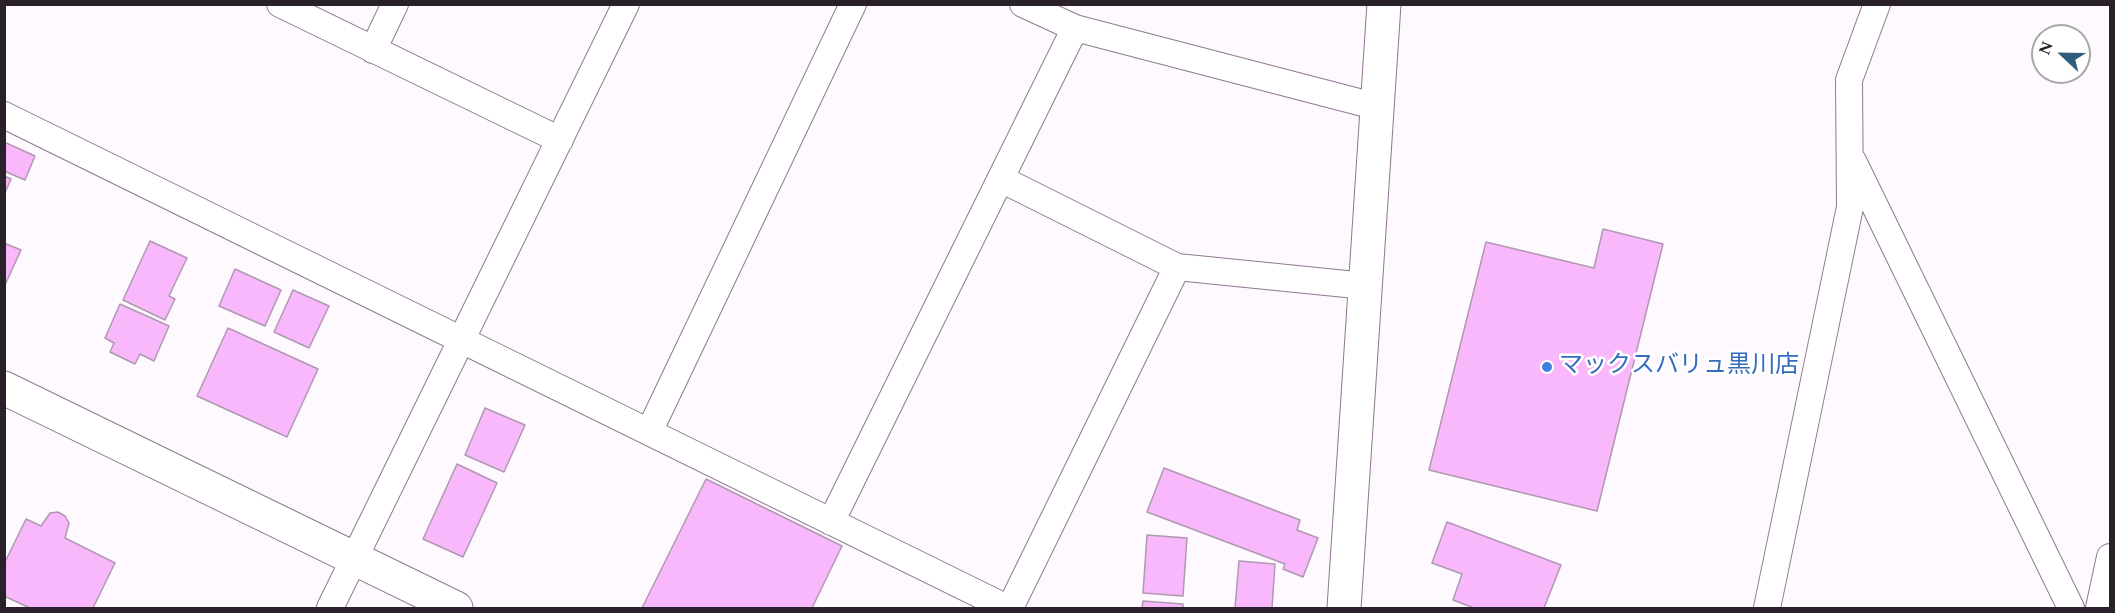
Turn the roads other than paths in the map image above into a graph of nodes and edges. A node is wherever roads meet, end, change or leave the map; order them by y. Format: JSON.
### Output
{"nodes":[{"id":1,"x":280,"y":4,"type":"edge"},
{"id":2,"x":395,"y":4,"type":"edge"},
{"id":3,"x":626,"y":4,"type":"edge"},
{"id":4,"x":853,"y":4,"type":"edge"},
{"id":5,"x":1023,"y":4,"type":"edge"},
{"id":6,"x":1384,"y":4,"type":"edge"},
{"id":7,"x":1877,"y":4,"type":"edge"},
{"id":8,"x":1075,"y":28,"type":"junction"},
{"id":9,"x":374,"y":50,"type":"junction"},
{"id":10,"x":1378,"y":107,"type":"junction"},
{"id":11,"x":4,"y":116,"type":"edge"},
{"id":12,"x":560,"y":140,"type":"junction"},
{"id":13,"x":1849,"y":154,"type":"junction"},
{"id":14,"x":1000,"y":179,"type":"junction"},
{"id":15,"x":1177,"y":267,"type":"junction"},
{"id":16,"x":1366,"y":286,"type":"junction"},
{"id":17,"x":462,"y":341,"type":"junction"},
{"id":18,"x":4,"y":388,"type":"edge"},
{"id":19,"x":649,"y":432,"type":"junction"},
{"id":20,"x":831,"y":522,"type":"junction"},
{"id":21,"x":2110,"y":557,"type":"edge"},
{"id":22,"x":354,"y":559,"type":"junction"},
{"id":23,"x":330,"y":609,"type":"edge"},
{"id":24,"x":456,"y":609,"type":"edge"},
{"id":25,"x":1008,"y":609,"type":"edge"},
{"id":26,"x":1344,"y":609,"type":"edge"},
{"id":27,"x":1767,"y":609,"type":"edge"},
{"id":28,"x":2071,"y":609,"type":"edge"},
{"id":29,"x":2098,"y":609,"type":"edge"}],
"edges":[{"from":1,"to":9,"type":"street"},
{"from":2,"to":9,"type":"street"},
{"from":3,"to":12,"type":"street"},
{"from":4,"to":19,"type":"street"},
{"from":5,"to":8,"type":"street"},
{"from":6,"to":10,"type":"street"},
{"from":7,"to":13,"type":"street"},
{"from":8,"to":10,"type":"street"},
{"from":8,"to":14,"type":"street"},
{"from":9,"to":12,"type":"street"},
{"from":10,"to":16,"type":"street"},
{"from":11,"to":17,"type":"street"},
{"from":12,"to":17,"type":"street"},
{"from":13,"to":27,"type":"street"},
{"from":13,"to":28,"type":"street"},
{"from":14,"to":15,"type":"street"},
{"from":14,"to":20,"type":"street"},
{"from":15,"to":16,"type":"street"},
{"from":15,"to":25,"type":"street"},
{"from":16,"to":26,"type":"street"},
{"from":17,"to":19,"type":"street"},
{"from":17,"to":22,"type":"street"},
{"from":18,"to":22,"type":"street"},
{"from":19,"to":20,"type":"street"},
{"from":20,"to":25,"type":"street"},
{"from":21,"to":29,"type":"street"},
{"from":22,"to":23,"type":"street"},
{"from":22,"to":24,"type":"street"}]}
